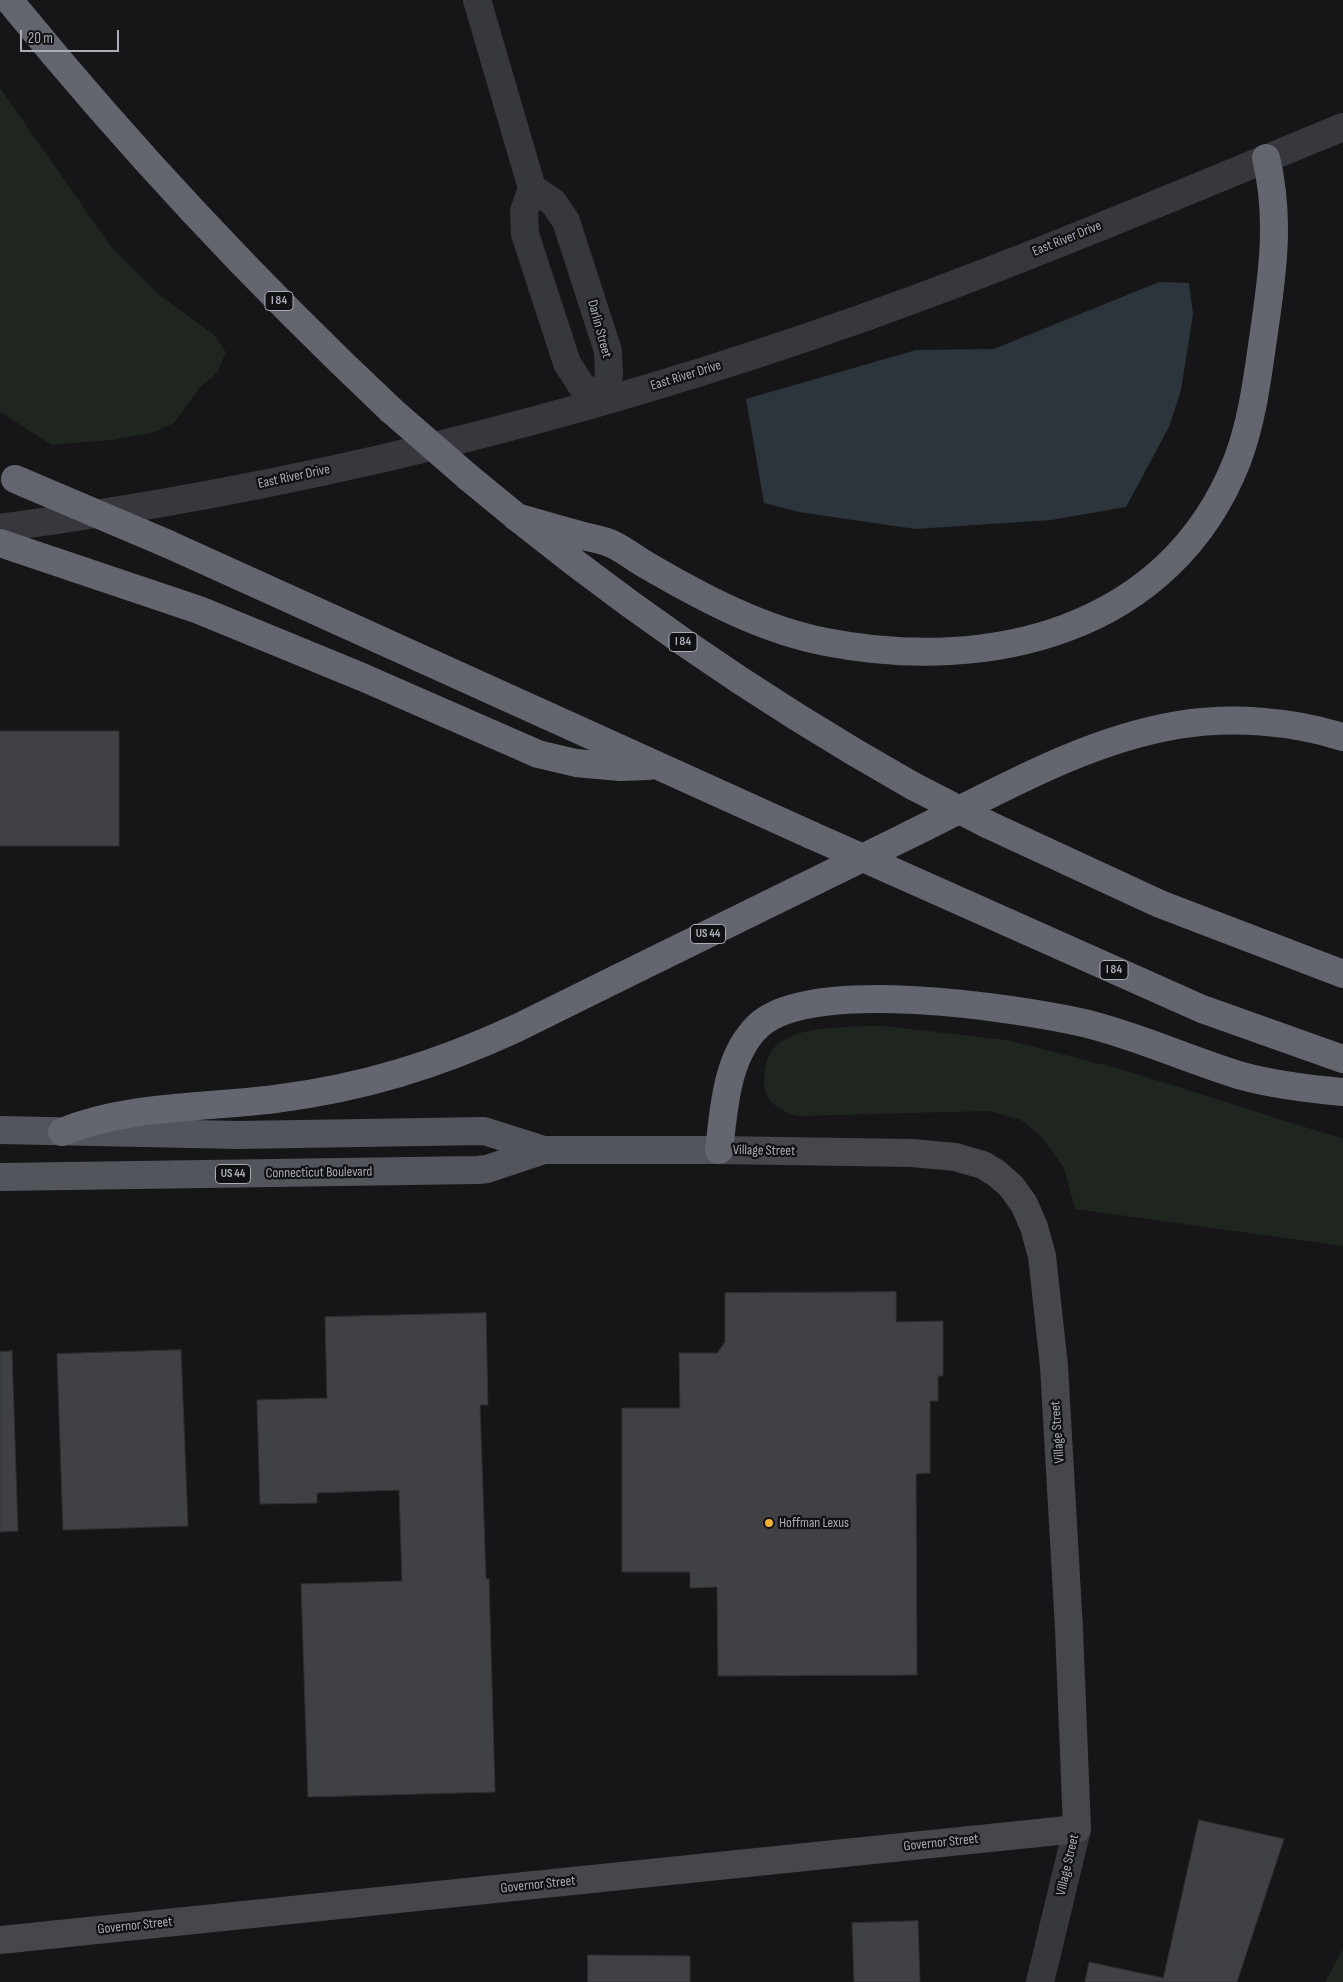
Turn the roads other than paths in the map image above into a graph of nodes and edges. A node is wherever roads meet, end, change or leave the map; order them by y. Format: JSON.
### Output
{"nodes":[{"id":1,"x":477,"y":0,"type":"edge"},
{"id":2,"x":14,"y":4,"type":"edge"},
{"id":3,"x":1343,"y":127,"type":"edge"},
{"id":4,"x":1266,"y":158,"type":"junction"},
{"id":5,"x":532,"y":188,"type":"junction"},
{"id":6,"x":601,"y":402,"type":"junction"},
{"id":7,"x":7,"y":476,"type":"edge"},
{"id":8,"x":516,"y":517,"type":"junction"},
{"id":9,"x":0,"y":528,"type":"edge"},
{"id":10,"x":0,"y":543,"type":"edge"},
{"id":11,"x":1343,"y":737,"type":"edge"},
{"id":12,"x":658,"y":766,"type":"junction"},
{"id":13,"x":1343,"y":974,"type":"edge"},
{"id":14,"x":1343,"y":1059,"type":"edge"},
{"id":15,"x":1343,"y":1092,"type":"edge"},
{"id":16,"x":0,"y":1130,"type":"edge"},
{"id":17,"x":62,"y":1132,"type":"junction"},
{"id":18,"x":544,"y":1150,"type":"junction"},
{"id":19,"x":719,"y":1150,"type":"junction"},
{"id":20,"x":0,"y":1177,"type":"edge"},
{"id":21,"x":1077,"y":1829,"type":"junction"},
{"id":22,"x":0,"y":1940,"type":"edge"},
{"id":23,"x":1040,"y":1982,"type":"edge"}],
"edges":[{"from":1,"to":5,"type":"street"},
{"from":2,"to":8,"type":"highway","number":"I 84","bridge":true},
{"from":3,"to":4,"type":"street","name":"East River Drive"},
{"from":4,"to":6,"type":"street","name":"East River Drive"},
{"from":4,"to":8,"type":"highway"},
{"from":5,"to":6,"type":"street"},
{"from":5,"to":6,"type":"street","name":"Darlin Street"},
{"from":6,"to":9,"type":"street","name":"East River Drive"},
{"from":7,"to":12,"type":"highway","number":"I 84","bridge":true},
{"from":8,"to":13,"type":"highway","number":"I 84","bridge":true},
{"from":10,"to":12,"type":"highway"},
{"from":11,"to":17,"type":"highway","number":"US 44"},
{"from":12,"to":14,"type":"highway","number":"I 84","bridge":true},
{"from":15,"to":19,"type":"highway"},
{"from":16,"to":17,"type":"main road","name":"Connecticut Boulevard","number":"US 44"},
{"from":17,"to":18,"type":"main road","name":"Connecticut Boulevard"},
{"from":18,"to":19,"type":"main road","name":"Connecticut Boulevard","number":"US 44"},
{"from":18,"to":20,"type":"main road","name":"Connecticut Boulevard","number":"US 44"},
{"from":19,"to":21,"type":"main road","name":"Village Street"},
{"from":21,"to":22,"type":"main road","name":"Governor Street"},
{"from":21,"to":23,"type":"street","name":"Village Street"}]}
